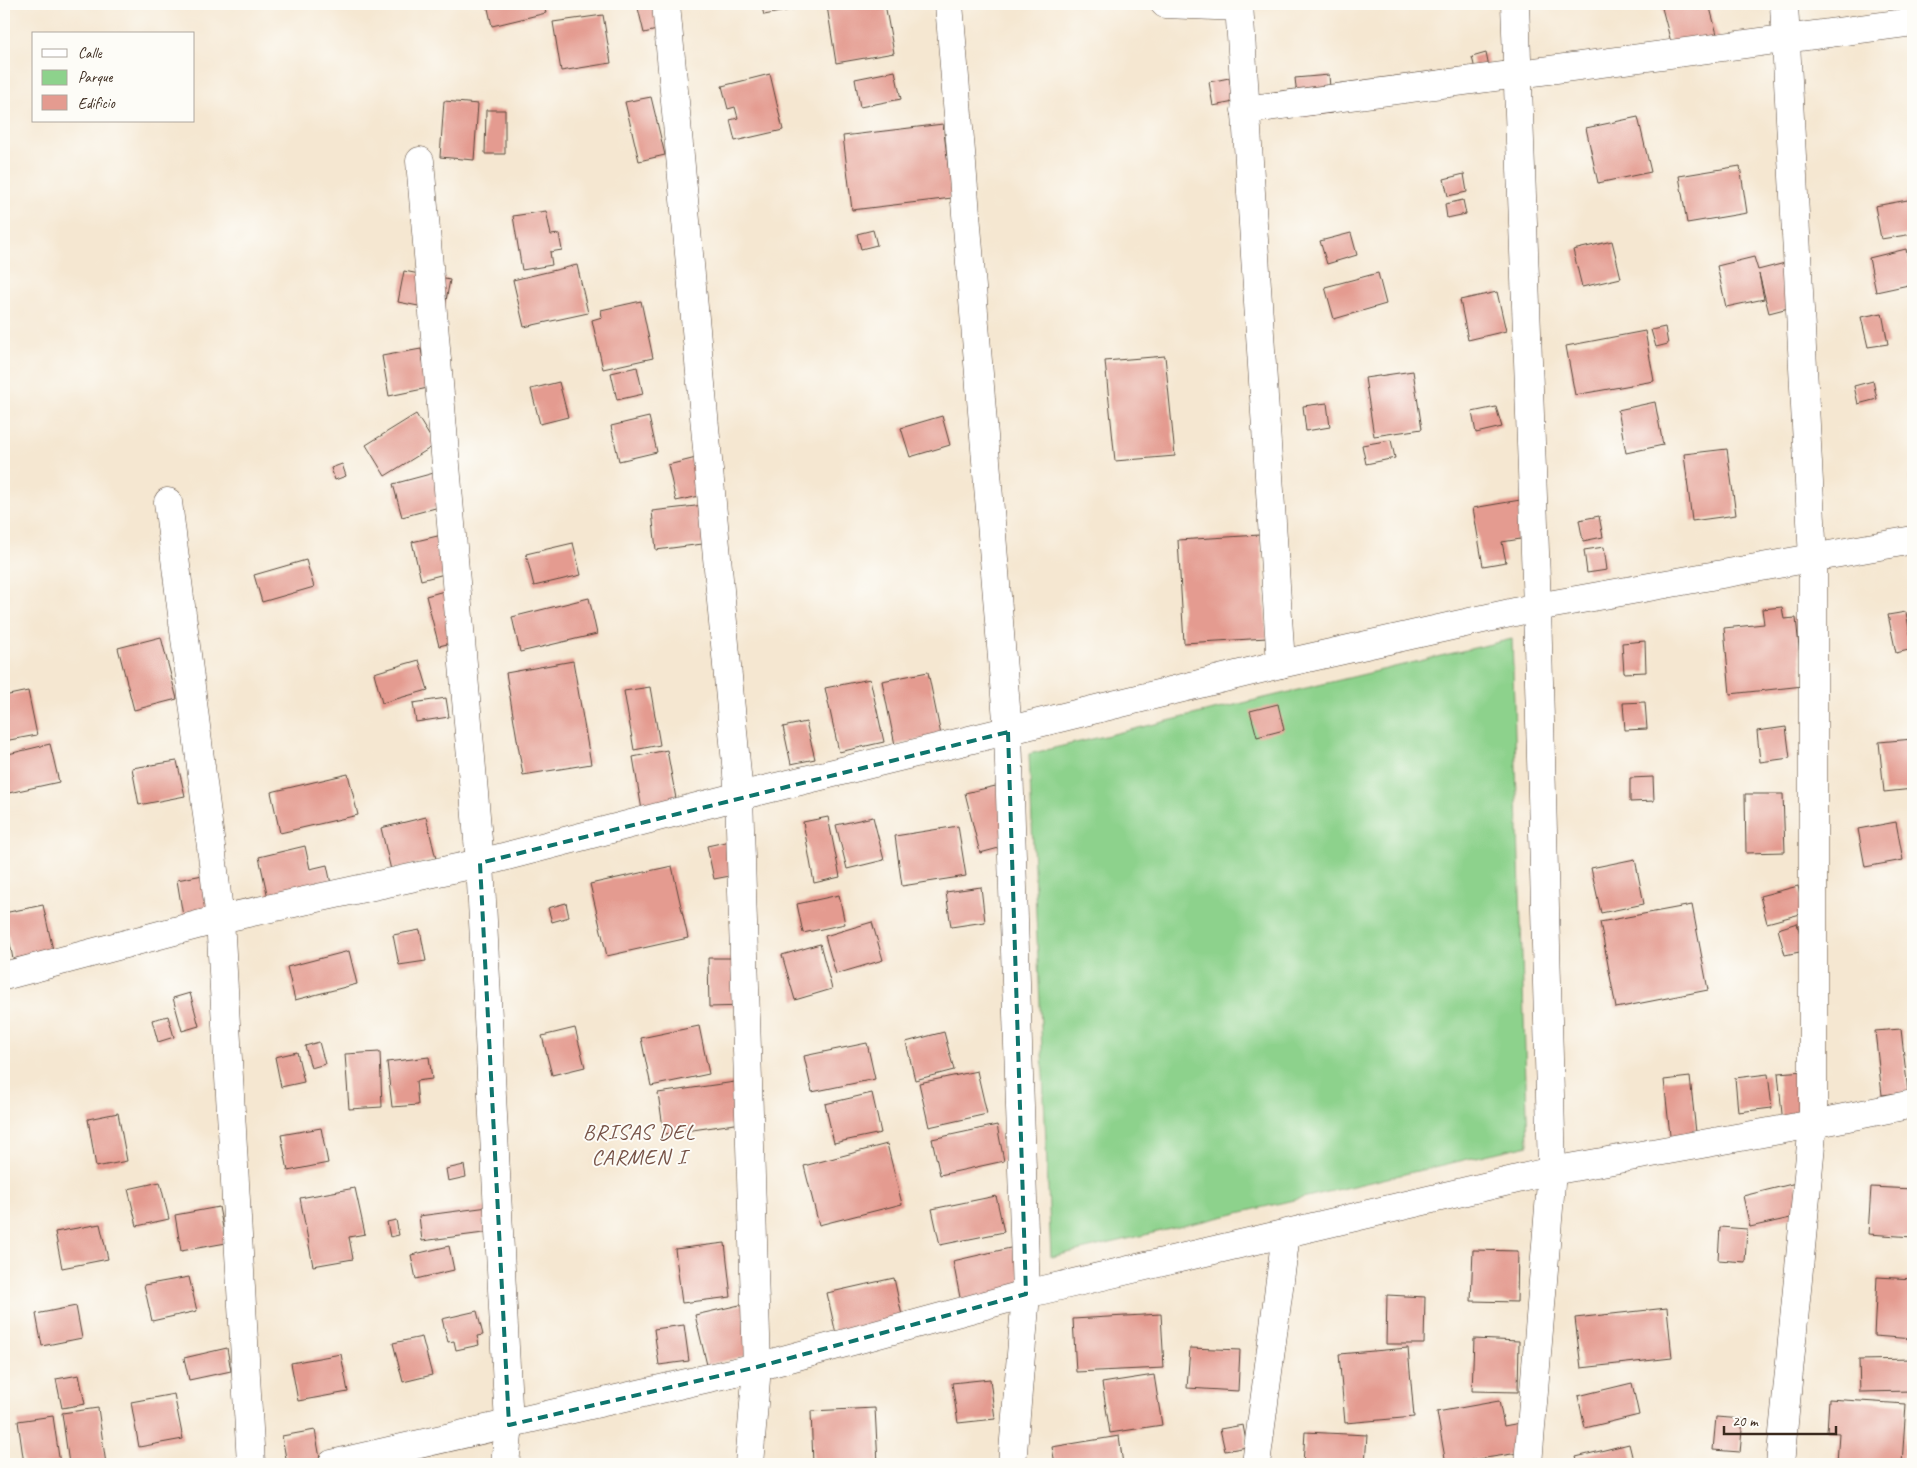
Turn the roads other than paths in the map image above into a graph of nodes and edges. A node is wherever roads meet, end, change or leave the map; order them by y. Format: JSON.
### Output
{"nodes":[{"id":1,"x":666,"y":4,"type":"edge"},
{"id":2,"x":949,"y":4,"type":"edge"},
{"id":3,"x":1165,"y":4,"type":"edge"},
{"id":4,"x":1515,"y":4,"type":"edge"},
{"id":5,"x":1784,"y":4,"type":"edge"},
{"id":6,"x":1239,"y":6,"type":"edge"},
{"id":7,"x":1913,"y":22,"type":"edge"},
{"id":8,"x":1786,"y":38,"type":"junction"},
{"id":9,"x":1517,"y":74,"type":"junction"},
{"id":10,"x":1245,"y":110,"type":"junction"},
{"id":11,"x":420,"y":161,"type":"dead end"},
{"id":12,"x":168,"y":502,"type":"dead end"},
{"id":13,"x":1913,"y":540,"type":"edge"},
{"id":14,"x":1813,"y":559,"type":"junction"},
{"id":15,"x":1537,"y":607,"type":"junction"},
{"id":16,"x":1281,"y":664,"type":"junction"},
{"id":17,"x":1008,"y":732,"type":"junction"},
{"id":18,"x":739,"y":796,"type":"junction"},
{"id":19,"x":480,"y":863,"type":"junction"},
{"id":20,"x":220,"y":920,"type":"junction"},
{"id":21,"x":4,"y":976,"type":"edge"},
{"id":22,"x":1913,"y":1104,"type":"edge"},
{"id":23,"x":1813,"y":1124,"type":"junction"},
{"id":24,"x":1552,"y":1171,"type":"junction"},
{"id":25,"x":1286,"y":1234,"type":"junction"},
{"id":26,"x":1026,"y":1294,"type":"junction"},
{"id":27,"x":757,"y":1367,"type":"junction"},
{"id":28,"x":509,"y":1425,"type":"junction"},
{"id":29,"x":251,"y":1464,"type":"edge"},
{"id":30,"x":332,"y":1464,"type":"edge"},
{"id":31,"x":505,"y":1464,"type":"edge"},
{"id":32,"x":749,"y":1464,"type":"edge"},
{"id":33,"x":1012,"y":1464,"type":"edge"},
{"id":34,"x":1256,"y":1464,"type":"edge"},
{"id":35,"x":1528,"y":1464,"type":"edge"},
{"id":36,"x":1780,"y":1464,"type":"edge"}],
"edges":[{"from":1,"to":18,"type":"street"},
{"from":2,"to":17,"type":"street"},
{"from":3,"to":6,"type":"street"},
{"from":4,"to":9,"type":"street"},
{"from":5,"to":8,"type":"street"},
{"from":6,"to":10,"type":"street"},
{"from":7,"to":8,"type":"street"},
{"from":8,"to":9,"type":"street"},
{"from":8,"to":14,"type":"street"},
{"from":9,"to":10,"type":"street"},
{"from":9,"to":15,"type":"street"},
{"from":10,"to":16,"type":"street"},
{"from":11,"to":19,"type":"street"},
{"from":12,"to":20,"type":"street"},
{"from":13,"to":14,"type":"street"},
{"from":14,"to":15,"type":"street"},
{"from":14,"to":23,"type":"street"},
{"from":15,"to":16,"type":"street"},
{"from":15,"to":24,"type":"street"},
{"from":16,"to":17,"type":"street"},
{"from":17,"to":18,"type":"street"},
{"from":17,"to":26,"type":"street"},
{"from":18,"to":19,"type":"street"},
{"from":18,"to":27,"type":"street"},
{"from":19,"to":20,"type":"street"},
{"from":19,"to":28,"type":"street"},
{"from":20,"to":21,"type":"street"},
{"from":20,"to":29,"type":"street"},
{"from":22,"to":23,"type":"street"},
{"from":23,"to":24,"type":"street"},
{"from":23,"to":36,"type":"street"},
{"from":24,"to":25,"type":"street"},
{"from":24,"to":35,"type":"street"},
{"from":25,"to":26,"type":"street"},
{"from":25,"to":34,"type":"street"},
{"from":26,"to":27,"type":"street"},
{"from":26,"to":33,"type":"street"},
{"from":27,"to":28,"type":"street"},
{"from":27,"to":32,"type":"street"},
{"from":28,"to":30,"type":"street"},
{"from":28,"to":31,"type":"street"}]}
